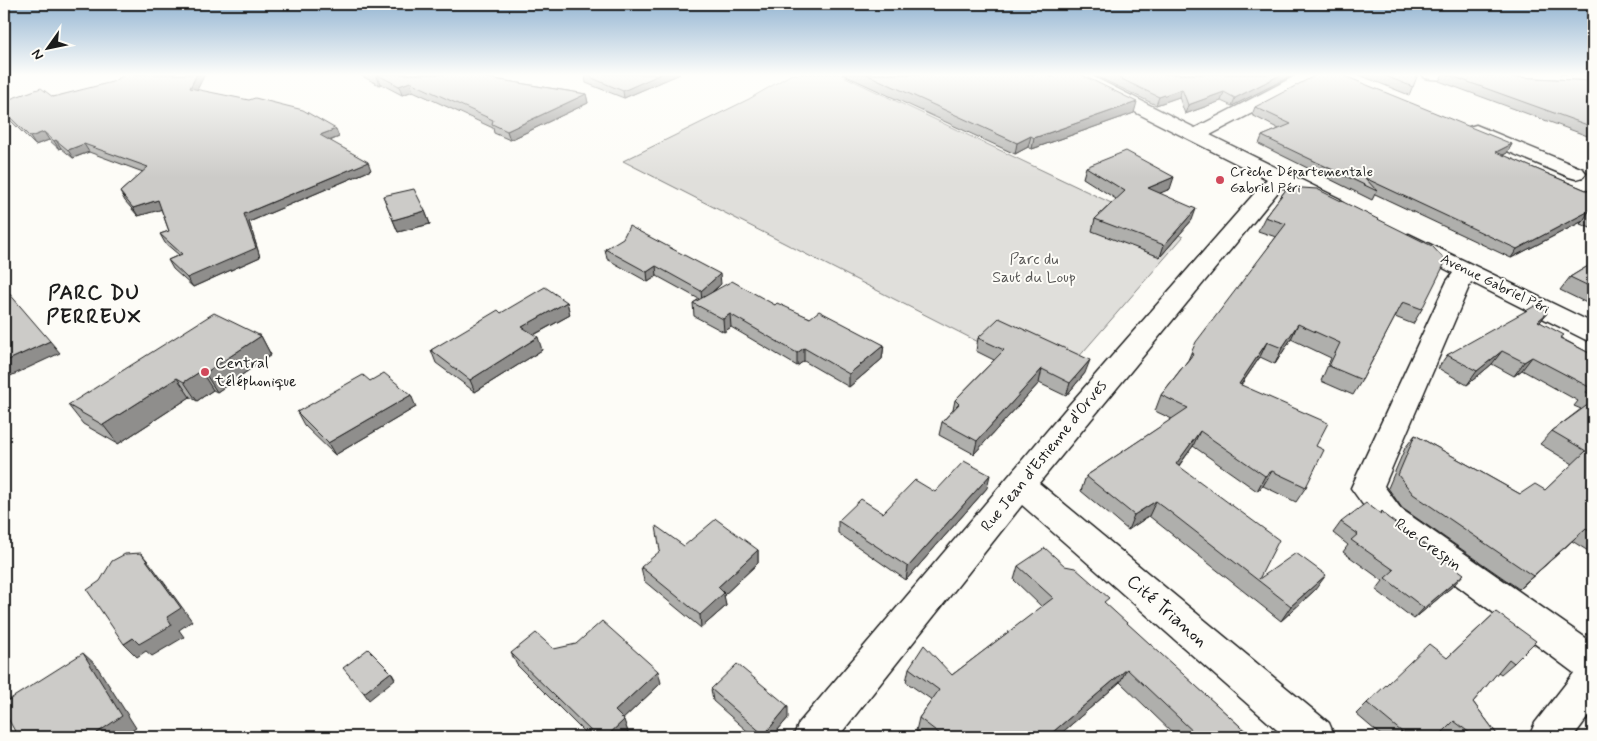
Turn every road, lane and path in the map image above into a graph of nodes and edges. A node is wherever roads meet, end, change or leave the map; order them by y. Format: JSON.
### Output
{"nodes":[{"id":1,"x":1143,"y":109,"type":"edge"},
{"id":2,"x":1247,"y":109,"type":"edge"},
{"id":3,"x":1458,"y":124,"type":"edge"},
{"id":4,"x":1196,"y":135,"type":"junction"},
{"id":5,"x":1576,"y":173,"type":"dead end"},
{"id":6,"x":1279,"y":178,"type":"junction"},
{"id":7,"x":1348,"y":212,"type":"edge"},
{"id":8,"x":1392,"y":233,"type":"edge"},
{"id":9,"x":1468,"y":270,"type":"junction"},
{"id":10,"x":1593,"y":333,"type":"edge"},
{"id":11,"x":1020,"y":485,"type":"junction"},
{"id":12,"x":1593,"y":665,"type":"edge"},
{"id":13,"x":1593,"y":680,"type":"edge"},
{"id":14,"x":813,"y":737,"type":"edge"},
{"id":15,"x":1315,"y":737,"type":"edge"},
{"id":16,"x":1549,"y":737,"type":"edge"}],
"edges":[{"from":1,"to":4,"type":"street"},
{"from":2,"to":4,"type":"street"},
{"from":3,"to":5,"type":"street"},
{"from":4,"to":6,"type":"street"},
{"from":6,"to":7,"type":"street"},
{"from":6,"to":11,"type":"street","name":"Rue Jean d'Estienne d'Orves"},
{"from":8,"to":9,"type":"street","name":"Avenue Gabriel Péri"},
{"from":9,"to":10,"type":"street","name":"Avenue Gabriel Péri"},
{"from":9,"to":12,"type":"street","name":"Rue Crespin"},
{"from":11,"to":14,"type":"street","name":"Rue Jean d'Estienne d'Orves"},
{"from":11,"to":15,"type":"street","name":"Cité Trianon"},
{"from":13,"to":16,"type":"street"}]}
